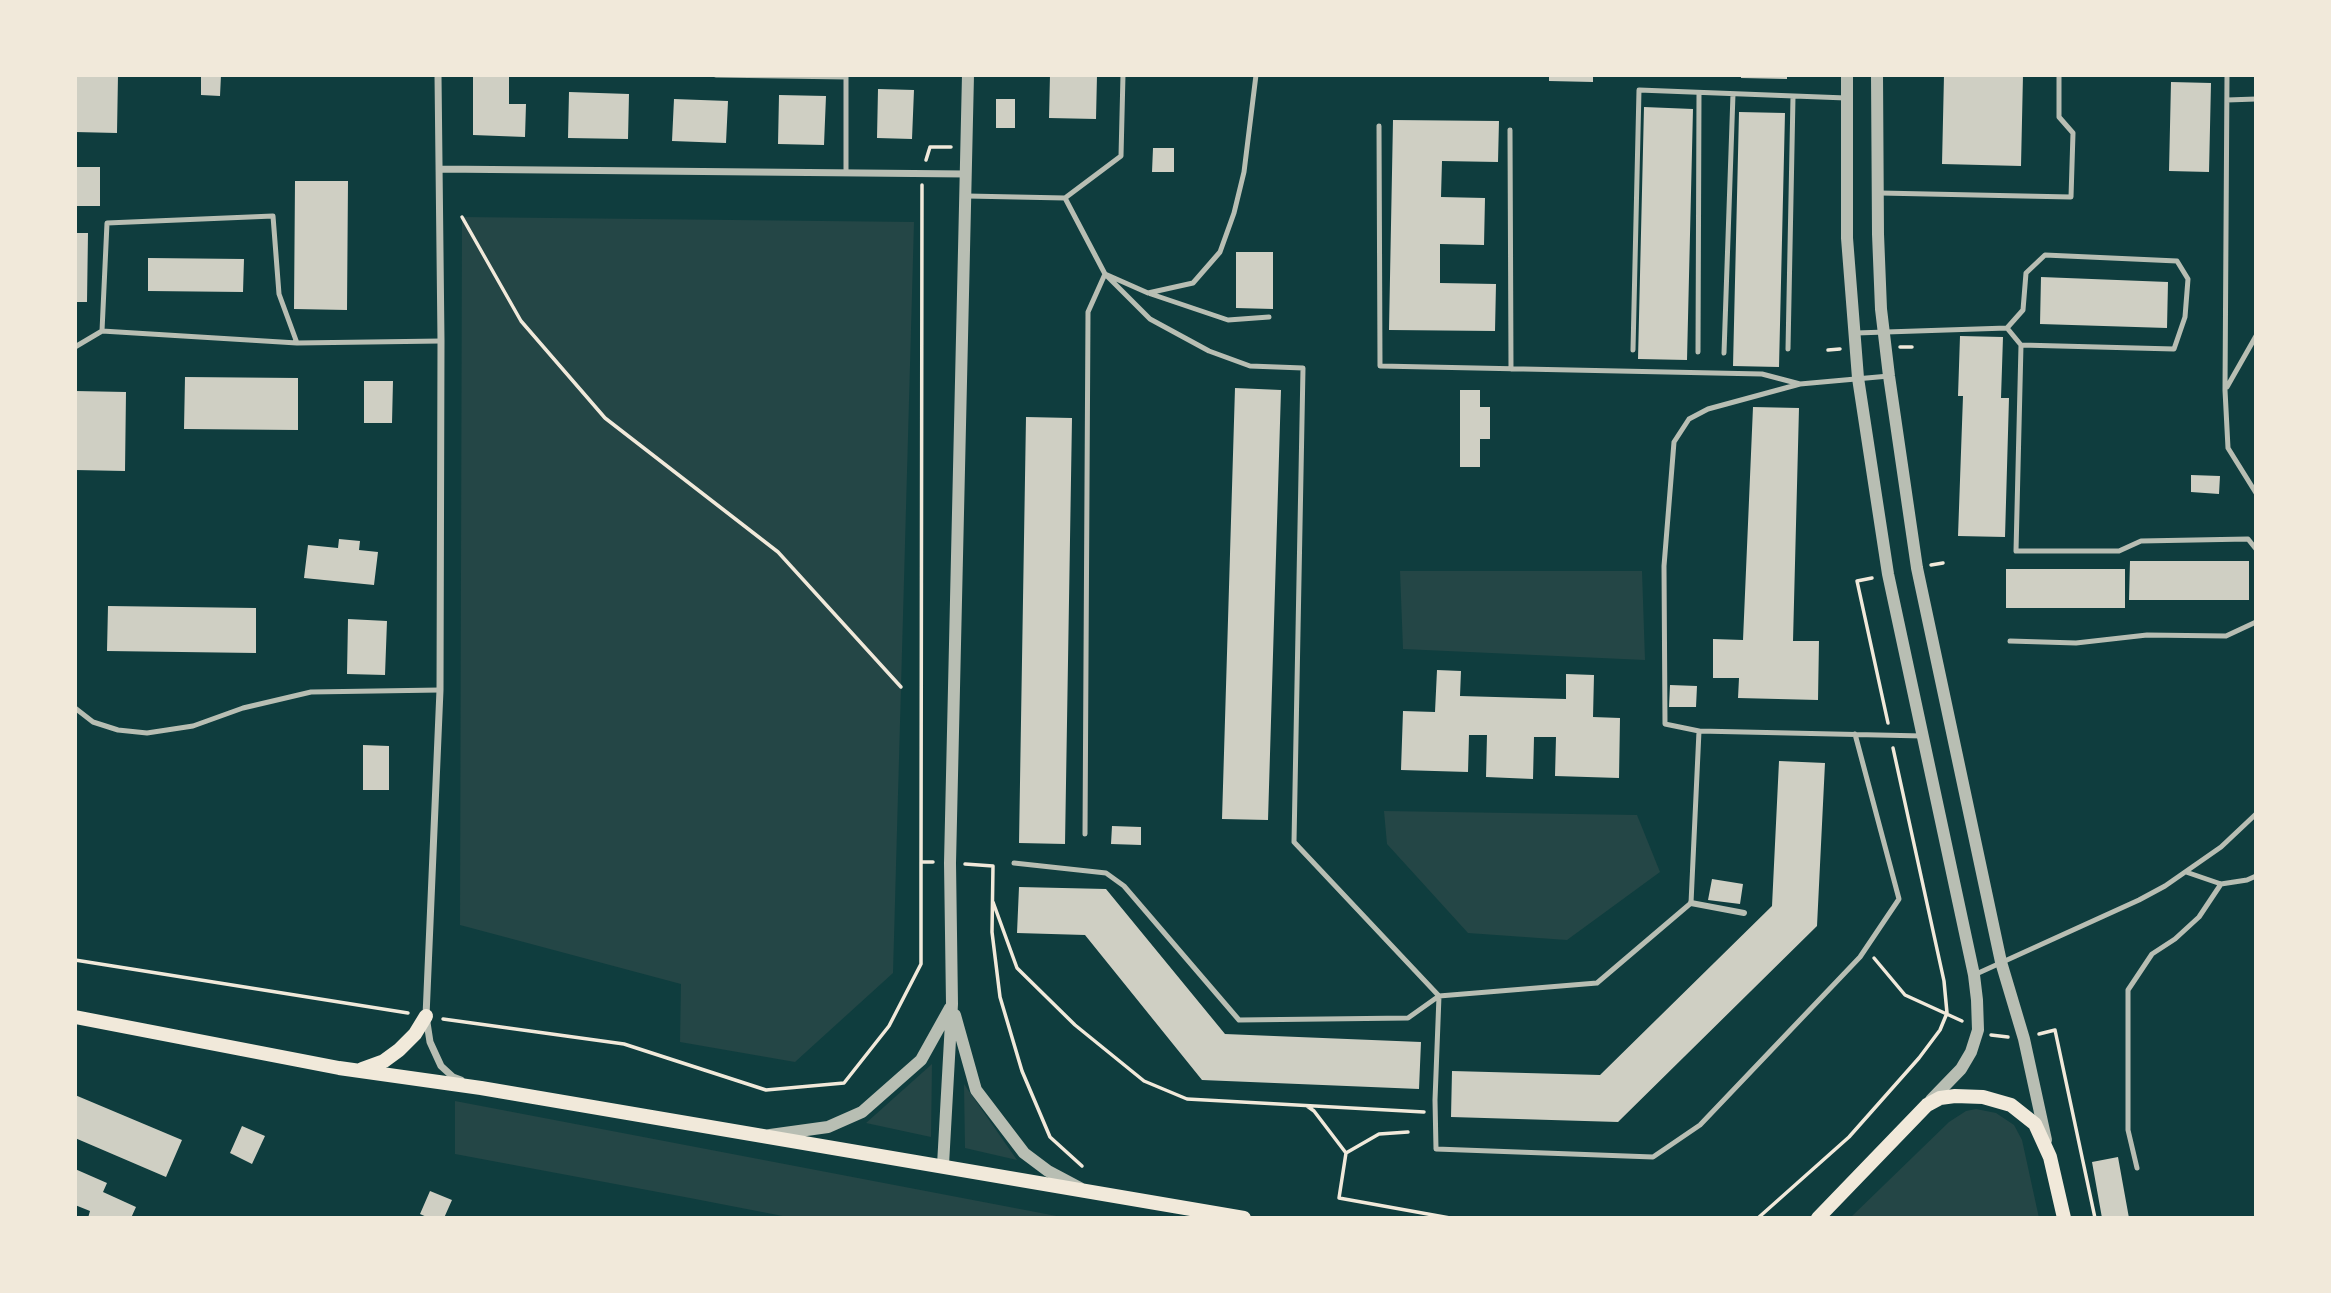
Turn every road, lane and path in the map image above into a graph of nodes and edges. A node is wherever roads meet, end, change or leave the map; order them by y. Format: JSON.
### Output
{"nodes":[{"id":1,"x":438,"y":75,"type":"edge"},
{"id":2,"x":716,"y":75,"type":"edge"},
{"id":3,"x":968,"y":75,"type":"edge"},
{"id":4,"x":1123,"y":75,"type":"edge"},
{"id":5,"x":1256,"y":75,"type":"edge"},
{"id":6,"x":1847,"y":75,"type":"edge"},
{"id":7,"x":1877,"y":75,"type":"edge"},
{"id":8,"x":2059,"y":75,"type":"edge"},
{"id":9,"x":2227,"y":75,"type":"edge"},
{"id":10,"x":846,"y":76,"type":"edge"},
{"id":11,"x":1699,"y":93,"type":"junction"},
{"id":12,"x":1732,"y":94,"type":"junction"},
{"id":13,"x":1793,"y":97,"type":"junction"},
{"id":14,"x":1846,"y":98,"type":"junction"},
{"id":15,"x":2256,"y":99,"type":"edge"},
{"id":16,"x":2227,"y":100,"type":"junction"},
{"id":17,"x":1379,"y":126,"type":"dead end"},
{"id":18,"x":1510,"y":130,"type":"dead end"},
{"id":19,"x":967,"y":146,"type":"junction"},
{"id":20,"x":439,"y":169,"type":"junction"},
{"id":21,"x":846,"y":173,"type":"junction"},
{"id":22,"x":922,"y":174,"type":"junction"},
{"id":23,"x":967,"y":174,"type":"junction"},
{"id":24,"x":1878,"y":193,"type":"junction"},
{"id":25,"x":966,"y":197,"type":"junction"},
{"id":26,"x":1065,"y":198,"type":"junction"},
{"id":27,"x":462,"y":217,"type":"dead end"},
{"id":28,"x":1105,"y":274,"type":"junction"},
{"id":29,"x":1148,"y":293,"type":"junction"},
{"id":30,"x":1269,"y":317,"type":"dead end"},
{"id":31,"x":2007,"y":328,"type":"junction"},
{"id":32,"x":102,"y":331,"type":"junction"},
{"id":33,"x":1884,"y":332,"type":"junction"},
{"id":34,"x":1854,"y":334,"type":"junction"},
{"id":35,"x":2256,"y":336,"type":"edge"},
{"id":36,"x":441,"y":341,"type":"junction"},
{"id":37,"x":298,"y":343,"type":"junction"},
{"id":38,"x":2021,"y":345,"type":"junction"},
{"id":39,"x":75,"y":347,"type":"edge"},
{"id":40,"x":1788,"y":349,"type":"dead end"},
{"id":41,"x":1633,"y":350,"type":"dead end"},
{"id":42,"x":1698,"y":352,"type":"dead end"},
{"id":43,"x":1724,"y":353,"type":"dead end"},
{"id":44,"x":1511,"y":369,"type":"junction"},
{"id":45,"x":1889,"y":376,"type":"junction"},
{"id":46,"x":1858,"y":379,"type":"junction"},
{"id":47,"x":1800,"y":384,"type":"junction"},
{"id":48,"x":2225,"y":390,"type":"junction"},
{"id":49,"x":2256,"y":493,"type":"edge"},
{"id":50,"x":2256,"y":549,"type":"edge"},
{"id":51,"x":2256,"y":622,"type":"edge"},
{"id":52,"x":2010,"y":642,"type":"dead end"},
{"id":53,"x":901,"y":687,"type":"dead end"},
{"id":54,"x":440,"y":690,"type":"junction"},
{"id":55,"x":75,"y":708,"type":"edge"},
{"id":56,"x":1699,"y":730,"type":"junction"},
{"id":57,"x":1855,"y":734,"type":"junction"},
{"id":58,"x":1923,"y":736,"type":"junction"},
{"id":59,"x":2256,"y":814,"type":"edge"},
{"id":60,"x":1085,"y":834,"type":"dead end"},
{"id":61,"x":921,"y":862,"type":"junction"},
{"id":62,"x":950,"y":863,"type":"junction"},
{"id":63,"x":1014,"y":863,"type":"dead end"},
{"id":64,"x":2186,"y":873,"type":"junction"},
{"id":65,"x":2256,"y":876,"type":"edge"},
{"id":66,"x":2221,"y":884,"type":"junction"},
{"id":67,"x":993,"y":900,"type":"junction"},
{"id":68,"x":1691,"y":903,"type":"junction"},
{"id":69,"x":1744,"y":913,"type":"dead end"},
{"id":70,"x":1866,"y":948,"type":"junction"},
{"id":71,"x":75,"y":960,"type":"edge"},
{"id":72,"x":2001,"y":962,"type":"junction"},
{"id":73,"x":1974,"y":975,"type":"junction"},
{"id":74,"x":1440,"y":996,"type":"junction"},
{"id":75,"x":952,"y":1004,"type":"junction"},
{"id":76,"x":426,"y":1016,"type":"junction"},
{"id":77,"x":75,"y":1017,"type":"edge"},
{"id":78,"x":1978,"y":1030,"type":"junction"},
{"id":79,"x":2024,"y":1039,"type":"junction"},
{"id":80,"x":339,"y":1068,"type":"junction"},
{"id":81,"x":481,"y":1088,"type":"junction"},
{"id":82,"x":1306,"y":1105,"type":"junction"},
{"id":83,"x":1927,"y":1105,"type":"junction"},
{"id":84,"x":1435,"y":1114,"type":"junction"},
{"id":85,"x":1408,"y":1132,"type":"dead end"},
{"id":86,"x":768,"y":1136,"type":"junction"},
{"id":87,"x":1346,"y":1153,"type":"junction"},
{"id":88,"x":2050,"y":1157,"type":"junction"},
{"id":89,"x":943,"y":1165,"type":"junction"},
{"id":90,"x":1082,"y":1166,"type":"dead end"},
{"id":91,"x":2137,"y":1168,"type":"dead end"},
{"id":92,"x":1085,"y":1190,"type":"junction"},
{"id":93,"x":1244,"y":1218,"type":"edge"},
{"id":94,"x":1450,"y":1218,"type":"edge"},
{"id":95,"x":1818,"y":1218,"type":"edge"},
{"id":96,"x":2064,"y":1218,"type":"edge"},
{"id":97,"x":2095,"y":1218,"type":"edge"}],
"edges":[{"from":1,"to":20,"type":"street"},
{"from":2,"to":10,"type":"lane"},
{"from":3,"to":19,"type":"street"},
{"from":4,"to":26,"type":"lane"},
{"from":5,"to":29,"type":"lane"},
{"from":6,"to":14,"type":"street"},
{"from":7,"to":24,"type":"street"},
{"from":8,"to":24,"type":"lane"},
{"from":9,"to":16,"type":"lane"},
{"from":10,"to":21,"type":"lane"},
{"from":11,"to":12,"type":"lane"},
{"from":11,"to":41,"type":"lane"},
{"from":11,"to":42,"type":"lane"},
{"from":12,"to":13,"type":"lane"},
{"from":12,"to":43,"type":"lane"},
{"from":13,"to":14,"type":"lane"},
{"from":13,"to":40,"type":"lane"},
{"from":14,"to":34,"type":"street"},
{"from":15,"to":16,"type":"lane"},
{"from":16,"to":48,"type":"lane"},
{"from":17,"to":44,"type":"lane"},
{"from":18,"to":44,"type":"lane"},
{"from":19,"to":22,"type":"path"},
{"from":19,"to":23,"type":"street"},
{"from":20,"to":21,"type":"street"},
{"from":20,"to":36,"type":"street"},
{"from":21,"to":22,"type":"street"},
{"from":22,"to":23,"type":"street"},
{"from":22,"to":61,"type":"path"},
{"from":23,"to":25,"type":"street"},
{"from":24,"to":33,"type":"street"},
{"from":25,"to":26,"type":"lane"},
{"from":25,"to":62,"type":"street"},
{"from":26,"to":28,"type":"lane"},
{"from":27,"to":53,"type":"path"},
{"from":28,"to":29,"type":"lane"},
{"from":28,"to":60,"type":"lane"},
{"from":28,"to":74,"type":"lane"},
{"from":29,"to":30,"type":"lane"},
{"from":31,"to":33,"type":"lane"},
{"from":31,"to":38,"type":"lane"},
{"from":31,"to":38,"type":"lane"},
{"from":32,"to":37,"type":"lane"},
{"from":32,"to":37,"type":"lane"},
{"from":32,"to":39,"type":"lane"},
{"from":33,"to":34,"type":"lane"},
{"from":33,"to":45,"type":"street"},
{"from":34,"to":46,"type":"street"},
{"from":35,"to":48,"type":"lane"},
{"from":36,"to":37,"type":"lane"},
{"from":36,"to":54,"type":"street"},
{"from":38,"to":50,"type":"lane"},
{"from":44,"to":47,"type":"lane"},
{"from":45,"to":46,"type":"lane"},
{"from":45,"to":72,"type":"street"},
{"from":46,"to":47,"type":"lane"},
{"from":46,"to":58,"type":"street"},
{"from":47,"to":56,"type":"lane"},
{"from":48,"to":49,"type":"lane"},
{"from":51,"to":52,"type":"lane"},
{"from":54,"to":55,"type":"lane"},
{"from":54,"to":76,"type":"street"},
{"from":56,"to":57,"type":"lane"},
{"from":56,"to":68,"type":"lane"},
{"from":57,"to":58,"type":"lane"},
{"from":57,"to":70,"type":"lane"},
{"from":58,"to":73,"type":"street"},
{"from":59,"to":64,"type":"lane"},
{"from":61,"to":62,"type":"path"},
{"from":61,"to":76,"type":"path"},
{"from":62,"to":67,"type":"path"},
{"from":62,"to":75,"type":"street"},
{"from":63,"to":74,"type":"lane"},
{"from":64,"to":66,"type":"lane"},
{"from":64,"to":72,"type":"lane"},
{"from":65,"to":66,"type":"lane"},
{"from":66,"to":91,"type":"lane"},
{"from":67,"to":82,"type":"path"},
{"from":67,"to":90,"type":"path"},
{"from":68,"to":69,"type":"street"},
{"from":68,"to":74,"type":"lane"},
{"from":70,"to":78,"type":"path"},
{"from":70,"to":84,"type":"lane"},
{"from":71,"to":76,"type":"path"},
{"from":72,"to":73,"type":"lane"},
{"from":72,"to":79,"type":"street"},
{"from":73,"to":78,"type":"street"},
{"from":74,"to":84,"type":"lane"},
{"from":75,"to":86,"type":"street"},
{"from":75,"to":89,"type":"street"},
{"from":75,"to":92,"type":"street"},
{"from":76,"to":80,"type":"main road"},
{"from":76,"to":81,"type":"street"},
{"from":77,"to":80,"type":"main road"},
{"from":78,"to":79,"type":"path"},
{"from":78,"to":83,"type":"street"},
{"from":79,"to":88,"type":"street"},
{"from":79,"to":97,"type":"path"},
{"from":80,"to":81,"type":"main road"},
{"from":81,"to":86,"type":"main road"},
{"from":82,"to":84,"type":"path"},
{"from":82,"to":87,"type":"path"},
{"from":83,"to":88,"type":"main road"},
{"from":83,"to":95,"type":"main road"},
{"from":85,"to":87,"type":"path"},
{"from":86,"to":89,"type":"main road"},
{"from":87,"to":94,"type":"path"},
{"from":88,"to":96,"type":"main road"},
{"from":89,"to":92,"type":"main road"},
{"from":92,"to":93,"type":"main road"}]}
